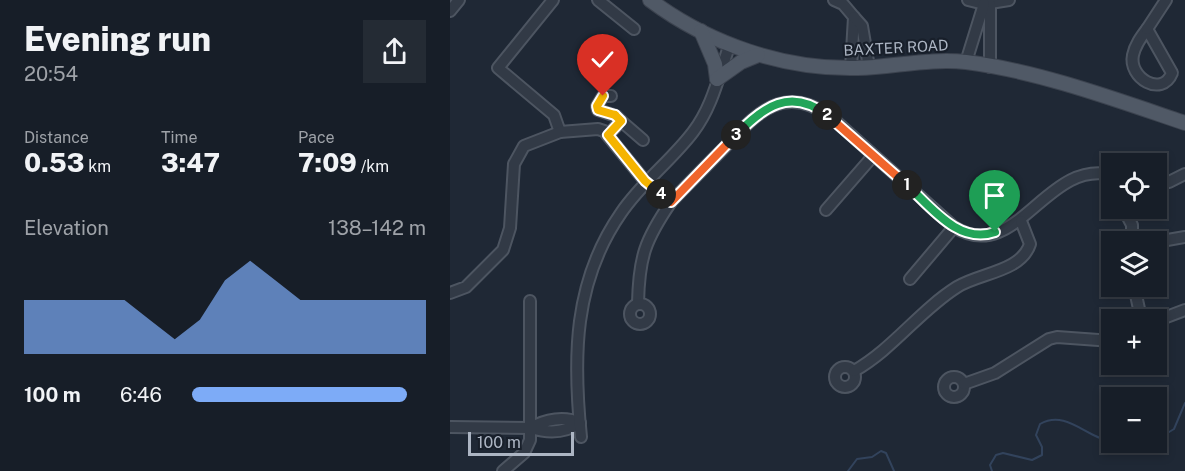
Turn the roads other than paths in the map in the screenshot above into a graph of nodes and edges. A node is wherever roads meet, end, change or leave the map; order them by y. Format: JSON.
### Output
{"nodes":[{"id":1,"x":459,"y":0,"type":"edge"},
{"id":2,"x":554,"y":0,"type":"edge"},
{"id":3,"x":650,"y":0,"type":"edge"},
{"id":4,"x":834,"y":0,"type":"edge"},
{"id":5,"x":968,"y":0,"type":"edge"},
{"id":6,"x":1010,"y":0,"type":"edge"},
{"id":7,"x":1166,"y":0,"type":"edge"},
{"id":8,"x":604,"y":2,"type":"edge"},
{"id":9,"x":987,"y":4,"type":"junction"},
{"id":10,"x":450,"y":11,"type":"edge"},
{"id":11,"x":854,"y":17,"type":"junction"},
{"id":12,"x":634,"y":29,"type":"dead end"},
{"id":13,"x":1147,"y":29,"type":"junction"},
{"id":14,"x":701,"y":31,"type":"junction"},
{"id":15,"x":730,"y":44,"type":"junction"},
{"id":16,"x":758,"y":55,"type":"junction"},
{"id":17,"x":966,"y":62,"type":"junction"},
{"id":18,"x":869,"y":67,"type":"junction"},
{"id":19,"x":990,"y":67,"type":"junction"},
{"id":20,"x":851,"y":68,"type":"junction"},
{"id":21,"x":717,"y":79,"type":"junction"},
{"id":22,"x":610,"y":96,"type":"dead end"},
{"id":23,"x":621,"y":121,"type":"junction"},
{"id":24,"x":1185,"y":123,"type":"edge"},
{"id":25,"x":560,"y":132,"type":"junction"},
{"id":26,"x":608,"y":135,"type":"junction"},
{"id":27,"x":643,"y":140,"type":"dead end"},
{"id":28,"x":873,"y":156,"type":"junction"},
{"id":29,"x":1101,"y":174,"type":"edge"},
{"id":30,"x":1185,"y":174,"type":"edge"},
{"id":31,"x":645,"y":181,"type":"junction"},
{"id":32,"x":1167,"y":182,"type":"edge"},
{"id":33,"x":671,"y":202,"type":"junction"},
{"id":34,"x":826,"y":210,"type":"dead end"},
{"id":35,"x":1021,"y":221,"type":"junction"},
{"id":36,"x":954,"y":227,"type":"junction"},
{"id":37,"x":1185,"y":237,"type":"edge"},
{"id":38,"x":1167,"y":240,"type":"edge"},
{"id":39,"x":910,"y":279,"type":"dead end"},
{"id":40,"x":450,"y":293,"type":"edge"},
{"id":41,"x":530,"y":301,"type":"dead end"},
{"id":42,"x":638,"y":303,"type":"dead end"},
{"id":43,"x":1185,"y":310,"type":"edge"},
{"id":44,"x":1167,"y":317,"type":"edge"},
{"id":45,"x":1101,"y":340,"type":"edge"},
{"id":46,"x":854,"y":371,"type":"dead end"},
{"id":47,"x":964,"y":384,"type":"dead end"},
{"id":48,"x":580,"y":423,"type":"junction"},
{"id":49,"x":450,"y":427,"type":"edge"},
{"id":50,"x":531,"y":428,"type":"junction"},
{"id":51,"x":581,"y":438,"type":"dead end"},
{"id":52,"x":502,"y":471,"type":"edge"}],
"edges":[{"from":1,"to":10,"type":"street"},
{"from":2,"to":25,"type":"street"},
{"from":3,"to":14,"type":"main road","name":"BAXTER ROAD"},
{"from":4,"to":11,"type":"street"},
{"from":5,"to":9,"type":"street"},
{"from":6,"to":9,"type":"street"},
{"from":7,"to":13,"type":"street"},
{"from":8,"to":12,"type":"street"},
{"from":9,"to":17,"type":"street"},
{"from":9,"to":19,"type":"street"},
{"from":11,"to":18,"type":"street"},
{"from":11,"to":20,"type":"street"},
{"from":13,"to":13,"type":"street"},
{"from":14,"to":15,"type":"main road","name":"BAXTER ROAD"},
{"from":14,"to":21,"type":"main road"},
{"from":15,"to":16,"type":"main road","name":"BAXTER ROAD"},
{"from":15,"to":21,"type":"street"},
{"from":16,"to":20,"type":"main road","name":"BAXTER ROAD"},
{"from":16,"to":21,"type":"main road"},
{"from":17,"to":18,"type":"main road","name":"BAXTER ROAD"},
{"from":17,"to":19,"type":"main road","name":"BAXTER ROAD"},
{"from":18,"to":20,"type":"main road","name":"BAXTER ROAD"},
{"from":19,"to":24,"type":"main road","name":"BAXTER ROAD"},
{"from":21,"to":31,"type":"street"},
{"from":22,"to":23,"type":"street"},
{"from":23,"to":26,"type":"street"},
{"from":23,"to":27,"type":"street"},
{"from":25,"to":26,"type":"street"},
{"from":25,"to":40,"type":"street"},
{"from":26,"to":31,"type":"street"},
{"from":28,"to":33,"type":"street"},
{"from":28,"to":34,"type":"street"},
{"from":28,"to":36,"type":"street"},
{"from":29,"to":35,"type":"street"},
{"from":30,"to":32,"type":"street"},
{"from":31,"to":33,"type":"street"},
{"from":31,"to":48,"type":"street"},
{"from":33,"to":42,"type":"street"},
{"from":35,"to":36,"type":"street"},
{"from":35,"to":46,"type":"street"},
{"from":36,"to":39,"type":"street"},
{"from":37,"to":38,"type":"street"},
{"from":41,"to":50,"type":"street"},
{"from":43,"to":44,"type":"street"},
{"from":45,"to":47,"type":"street"},
{"from":48,"to":50,"type":"street"},
{"from":48,"to":51,"type":"street"},
{"from":49,"to":50,"type":"street"},
{"from":50,"to":52,"type":"street"}]}
